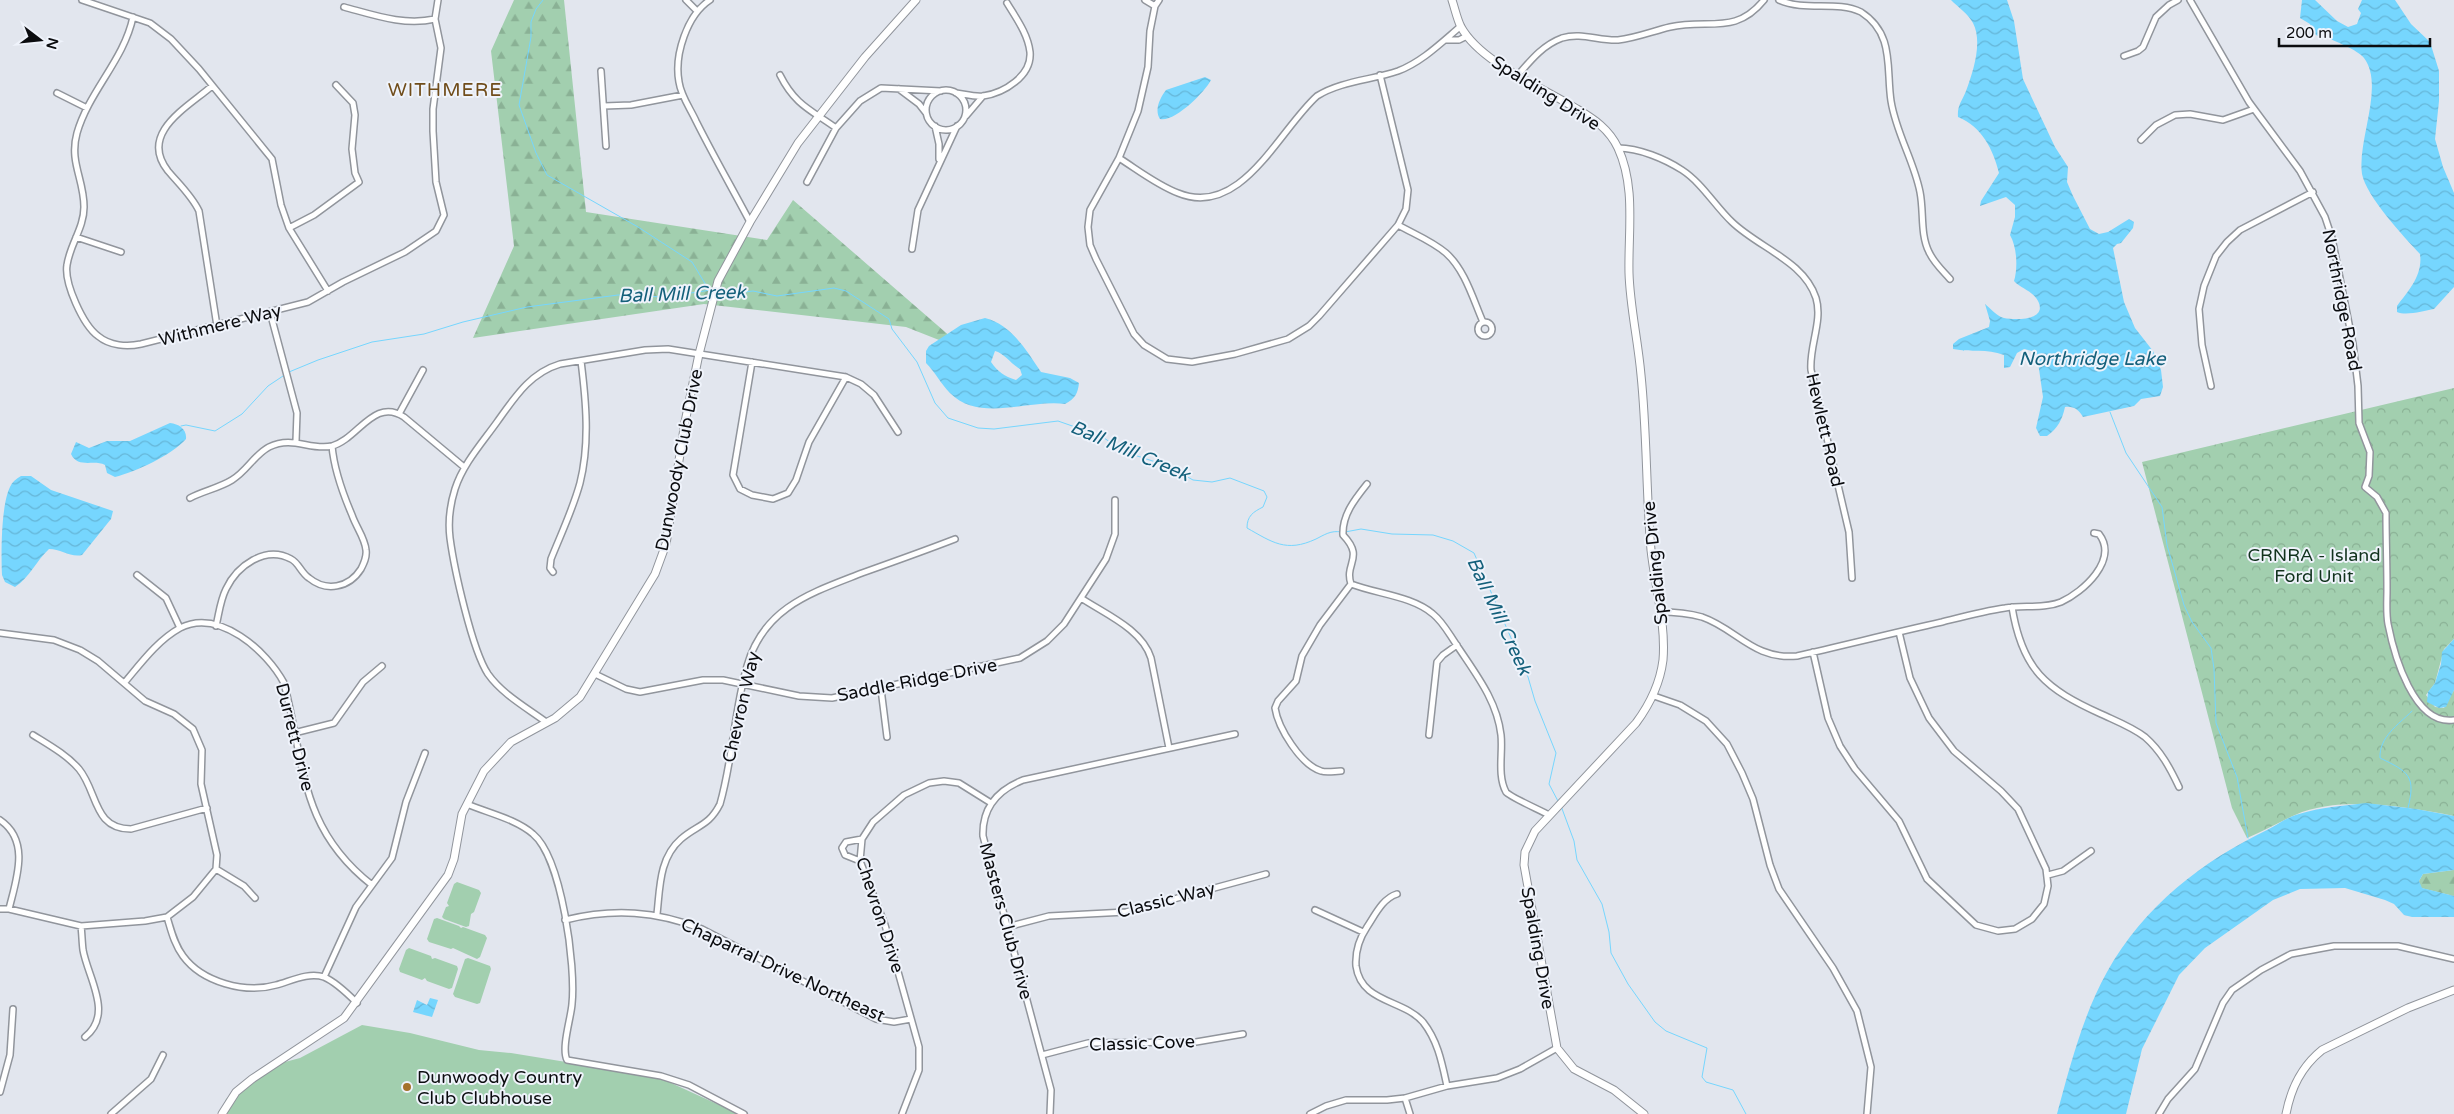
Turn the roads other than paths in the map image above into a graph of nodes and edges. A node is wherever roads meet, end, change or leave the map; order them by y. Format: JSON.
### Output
{"nodes":[{"id":1,"x":82,"y":0,"type":"edge"},
{"id":2,"x":438,"y":0,"type":"edge"},
{"id":3,"x":686,"y":0,"type":"edge"},
{"id":4,"x":710,"y":0,"type":"edge"},
{"id":5,"x":916,"y":0,"type":"edge"},
{"id":6,"x":1144,"y":0,"type":"edge"},
{"id":7,"x":1159,"y":0,"type":"edge"},
{"id":8,"x":1452,"y":0,"type":"edge"},
{"id":9,"x":1764,"y":0,"type":"edge"},
{"id":10,"x":1779,"y":0,"type":"edge"},
{"id":11,"x":2178,"y":0,"type":"edge"},
{"id":12,"x":2190,"y":0,"type":"edge"},
{"id":13,"x":91,"y":1,"type":"edge"},
{"id":14,"x":1007,"y":3,"type":"dead end"},
{"id":15,"x":1155,"y":6,"type":"junction"},
{"id":16,"x":344,"y":7,"type":"dead end"},
{"id":17,"x":697,"y":11,"type":"junction"},
{"id":18,"x":133,"y":17,"type":"junction"},
{"id":19,"x":435,"y":19,"type":"junction"},
{"id":20,"x":1461,"y":26,"type":"junction"},
{"id":21,"x":1467,"y":36,"type":"junction"},
{"id":22,"x":1446,"y":40,"type":"junction"},
{"id":23,"x":2124,"y":56,"type":"dead end"},
{"id":24,"x":601,"y":71,"type":"dead end"},
{"id":25,"x":780,"y":75,"type":"dead end"},
{"id":26,"x":1518,"y":75,"type":"junction"},
{"id":27,"x":1380,"y":76,"type":"junction"},
{"id":28,"x":336,"y":85,"type":"dead end"},
{"id":29,"x":212,"y":86,"type":"junction"},
{"id":30,"x":899,"y":89,"type":"junction"},
{"id":31,"x":941,"y":91,"type":"junction"},
{"id":32,"x":56,"y":92,"type":"dead end"},
{"id":33,"x":956,"y":93,"type":"junction"},
{"id":34,"x":683,"y":95,"type":"junction"},
{"id":35,"x":983,"y":96,"type":"junction"},
{"id":36,"x":604,"y":106,"type":"junction"},
{"id":37,"x":87,"y":108,"type":"junction"},
{"id":38,"x":2254,"y":109,"type":"junction"},
{"id":39,"x":927,"y":114,"type":"junction"},
{"id":40,"x":818,"y":115,"type":"junction"},
{"id":41,"x":966,"y":116,"type":"junction"},
{"id":42,"x":935,"y":126,"type":"junction"},
{"id":43,"x":958,"y":126,"type":"junction"},
{"id":44,"x":836,"y":128,"type":"junction"},
{"id":45,"x":2140,"y":140,"type":"dead end"},
{"id":46,"x":606,"y":146,"type":"dead end"},
{"id":47,"x":1618,"y":148,"type":"junction"},
{"id":48,"x":1119,"y":158,"type":"junction"},
{"id":49,"x":939,"y":162,"type":"junction"},
{"id":50,"x":807,"y":182,"type":"dead end"},
{"id":51,"x":2312,"y":192,"type":"junction"},
{"id":52,"x":750,"y":222,"type":"junction"},
{"id":53,"x":1398,"y":225,"type":"junction"},
{"id":54,"x":289,"y":228,"type":"junction"},
{"id":55,"x":76,"y":237,"type":"junction"},
{"id":56,"x":912,"y":249,"type":"dead end"},
{"id":57,"x":121,"y":252,"type":"dead end"},
{"id":58,"x":1950,"y":279,"type":"dead end"},
{"id":59,"x":328,"y":291,"type":"junction"},
{"id":60,"x":270,"y":312,"type":"junction"},
{"id":61,"x":1484,"y":322,"type":"dead end"},
{"id":62,"x":217,"y":326,"type":"junction"},
{"id":63,"x":699,"y":354,"type":"junction"},
{"id":64,"x":582,"y":361,"type":"junction"},
{"id":65,"x":752,"y":362,"type":"junction"},
{"id":66,"x":423,"y":370,"type":"dead end"},
{"id":67,"x":846,"y":377,"type":"junction"},
{"id":68,"x":2211,"y":386,"type":"dead end"},
{"id":69,"x":399,"y":414,"type":"junction"},
{"id":70,"x":898,"y":432,"type":"dead end"},
{"id":71,"x":296,"y":441,"type":"junction"},
{"id":72,"x":332,"y":446,"type":"junction"},
{"id":73,"x":464,"y":467,"type":"junction"},
{"id":74,"x":1367,"y":484,"type":"dead end"},
{"id":75,"x":190,"y":498,"type":"dead end"},
{"id":76,"x":1115,"y":500,"type":"dead end"},
{"id":77,"x":2094,"y":533,"type":"dead end"},
{"id":78,"x":955,"y":539,"type":"dead end"},
{"id":79,"x":553,"y":572,"type":"dead end"},
{"id":80,"x":137,"y":575,"type":"dead end"},
{"id":81,"x":1852,"y":578,"type":"dead end"},
{"id":82,"x":1351,"y":584,"type":"junction"},
{"id":83,"x":1081,"y":598,"type":"junction"},
{"id":84,"x":2012,"y":607,"type":"junction"},
{"id":85,"x":1659,"y":612,"type":"junction"},
{"id":86,"x":216,"y":626,"type":"junction"},
{"id":87,"x":180,"y":628,"type":"junction"},
{"id":88,"x":1898,"y":632,"type":"junction"},
{"id":89,"x":0,"y":633,"type":"edge"},
{"id":90,"x":1457,"y":646,"type":"junction"},
{"id":91,"x":1813,"y":652,"type":"junction"},
{"id":92,"x":382,"y":666,"type":"dead end"},
{"id":93,"x":595,"y":674,"type":"junction"},
{"id":94,"x":125,"y":682,"type":"junction"},
{"id":95,"x":743,"y":684,"type":"junction"},
{"id":96,"x":881,"y":689,"type":"junction"},
{"id":97,"x":1654,"y":696,"type":"junction"},
{"id":98,"x":2454,"y":720,"type":"edge"},
{"id":99,"x":546,"y":722,"type":"junction"},
{"id":100,"x":294,"y":734,"type":"junction"},
{"id":101,"x":1235,"y":734,"type":"dead end"},
{"id":102,"x":1430,"y":734,"type":"dead end"},
{"id":103,"x":33,"y":735,"type":"dead end"},
{"id":104,"x":887,"y":737,"type":"dead end"},
{"id":105,"x":1169,"y":748,"type":"junction"},
{"id":106,"x":425,"y":753,"type":"dead end"},
{"id":107,"x":1341,"y":771,"type":"dead end"},
{"id":108,"x":2178,"y":787,"type":"dead end"},
{"id":109,"x":467,"y":804,"type":"junction"},
{"id":110,"x":991,"y":804,"type":"junction"},
{"id":111,"x":207,"y":808,"type":"junction"},
{"id":112,"x":1549,"y":815,"type":"junction"},
{"id":113,"x":0,"y":820,"type":"edge"},
{"id":114,"x":862,"y":839,"type":"junction"},
{"id":115,"x":2091,"y":851,"type":"dead end"},
{"id":116,"x":860,"y":861,"type":"junction"},
{"id":117,"x":216,"y":869,"type":"junction"},
{"id":118,"x":1266,"y":874,"type":"dead end"},
{"id":119,"x":2048,"y":876,"type":"junction"},
{"id":120,"x":372,"y":885,"type":"junction"},
{"id":121,"x":1397,"y":894,"type":"dead end"},
{"id":122,"x":255,"y":898,"type":"dead end"},
{"id":123,"x":0,"y":909,"type":"edge"},
{"id":124,"x":9,"y":909,"type":"junction"},
{"id":125,"x":1316,"y":910,"type":"dead end"},
{"id":126,"x":657,"y":914,"type":"junction"},
{"id":127,"x":167,"y":917,"type":"junction"},
{"id":128,"x":565,"y":920,"type":"junction"},
{"id":129,"x":81,"y":926,"type":"junction"},
{"id":130,"x":1007,"y":927,"type":"junction"},
{"id":131,"x":1364,"y":932,"type":"junction"},
{"id":132,"x":2454,"y":959,"type":"edge"},
{"id":133,"x":324,"y":977,"type":"junction"},
{"id":134,"x":2454,"y":990,"type":"edge"},
{"id":135,"x":357,"y":1003,"type":"junction"},
{"id":136,"x":13,"y":1009,"type":"dead end"},
{"id":137,"x":912,"y":1019,"type":"junction"},
{"id":138,"x":1243,"y":1034,"type":"dead end"},
{"id":139,"x":85,"y":1037,"type":"dead end"},
{"id":140,"x":1557,"y":1048,"type":"junction"},
{"id":141,"x":1042,"y":1054,"type":"junction"},
{"id":142,"x":163,"y":1055,"type":"dead end"},
{"id":143,"x":1447,"y":1086,"type":"junction"},
{"id":144,"x":0,"y":1092,"type":"edge"},
{"id":145,"x":1406,"y":1098,"type":"junction"},
{"id":146,"x":111,"y":1114,"type":"edge"},
{"id":147,"x":222,"y":1114,"type":"edge"},
{"id":148,"x":744,"y":1114,"type":"edge"},
{"id":149,"x":902,"y":1114,"type":"edge"},
{"id":150,"x":1050,"y":1114,"type":"edge"},
{"id":151,"x":1310,"y":1114,"type":"edge"},
{"id":152,"x":1410,"y":1114,"type":"edge"},
{"id":153,"x":1644,"y":1114,"type":"edge"},
{"id":154,"x":1866,"y":1114,"type":"edge"},
{"id":155,"x":2159,"y":1114,"type":"edge"},
{"id":156,"x":2286,"y":1114,"type":"edge"}],
"edges":[{"from":1,"to":13,"type":"street"},
{"from":2,"to":19,"type":"street","name":"Withmere Way"},
{"from":3,"to":17,"type":"street"},
{"from":4,"to":17,"type":"street"},
{"from":5,"to":40,"type":"street","name":"Dunwoody Club Drive"},
{"from":6,"to":15,"type":"street"},
{"from":7,"to":15,"type":"street"},
{"from":8,"to":20,"type":"street","name":"Spalding Drive"},
{"from":9,"to":26,"type":"street"},
{"from":10,"to":58,"type":"street"},
{"from":11,"to":23,"type":"street"},
{"from":12,"to":38,"type":"street","name":"Northridge Road"},
{"from":13,"to":18,"type":"street"},
{"from":14,"to":35,"type":"street"},
{"from":15,"to":48,"type":"street"},
{"from":16,"to":19,"type":"street"},
{"from":17,"to":34,"type":"street"},
{"from":18,"to":29,"type":"street"},
{"from":18,"to":37,"type":"street","name":"Withmere Way"},
{"from":19,"to":59,"type":"street","name":"Withmere Way"},
{"from":20,"to":21,"type":"street","name":"Spalding Drive"},
{"from":20,"to":22,"type":"street"},
{"from":21,"to":22,"type":"street"},
{"from":21,"to":26,"type":"street","name":"Spalding Drive"},
{"from":22,"to":27,"type":"street"},
{"from":24,"to":36,"type":"street"},
{"from":25,"to":40,"type":"street"},
{"from":26,"to":47,"type":"street","name":"Spalding Drive"},
{"from":27,"to":48,"type":"street"},
{"from":27,"to":53,"type":"street"},
{"from":28,"to":54,"type":"street"},
{"from":29,"to":54,"type":"street"},
{"from":29,"to":62,"type":"street"},
{"from":30,"to":31,"type":"street"},
{"from":30,"to":39,"type":"street"},
{"from":30,"to":44,"type":"street"},
{"from":31,"to":33,"type":"street"},
{"from":31,"to":39,"type":"street"},
{"from":32,"to":37,"type":"street"},
{"from":33,"to":35,"type":"street"},
{"from":33,"to":41,"type":"street"},
{"from":34,"to":36,"type":"street"},
{"from":34,"to":52,"type":"street"},
{"from":35,"to":41,"type":"street"},
{"from":36,"to":46,"type":"street"},
{"from":37,"to":55,"type":"street","name":"Withmere Way"},
{"from":38,"to":45,"type":"street"},
{"from":38,"to":51,"type":"street","name":"Northridge Road"},
{"from":39,"to":42,"type":"street"},
{"from":40,"to":44,"type":"street"},
{"from":40,"to":52,"type":"street","name":"Dunwoody Club Drive"},
{"from":41,"to":43,"type":"street"},
{"from":42,"to":43,"type":"street"},
{"from":42,"to":49,"type":"street"},
{"from":43,"to":49,"type":"street"},
{"from":44,"to":50,"type":"street"},
{"from":47,"to":81,"type":"street","name":"Hewlett Road"},
{"from":47,"to":85,"type":"street","name":"Spalding Drive"},
{"from":48,"to":53,"type":"street"},
{"from":49,"to":56,"type":"street"},
{"from":51,"to":68,"type":"street"},
{"from":51,"to":98,"type":"street","name":"Northridge Road"},
{"from":52,"to":63,"type":"street","name":"Dunwoody Club Drive"},
{"from":53,"to":61,"type":"street"},
{"from":54,"to":59,"type":"street"},
{"from":55,"to":57,"type":"street"},
{"from":55,"to":62,"type":"street","name":"Withmere Way"},
{"from":59,"to":60,"type":"street","name":"Withmere Way"},
{"from":60,"to":62,"type":"street","name":"Withmere Way"},
{"from":60,"to":71,"type":"street"},
{"from":63,"to":64,"type":"street"},
{"from":63,"to":65,"type":"street"},
{"from":63,"to":93,"type":"street","name":"Dunwoody Club Drive"},
{"from":64,"to":73,"type":"street"},
{"from":64,"to":79,"type":"street"},
{"from":65,"to":67,"type":"street"},
{"from":65,"to":67,"type":"street"},
{"from":66,"to":69,"type":"street"},
{"from":67,"to":70,"type":"street"},
{"from":69,"to":72,"type":"street"},
{"from":69,"to":73,"type":"street"},
{"from":71,"to":72,"type":"street"},
{"from":71,"to":75,"type":"street"},
{"from":72,"to":86,"type":"street"},
{"from":73,"to":99,"type":"street"},
{"from":74,"to":82,"type":"street"},
{"from":76,"to":83,"type":"street","name":"Saddle Ridge Drive"},
{"from":77,"to":84,"type":"street"},
{"from":78,"to":95,"type":"street","name":"Chevron Way"},
{"from":80,"to":87,"type":"street"},
{"from":82,"to":90,"type":"street"},
{"from":82,"to":107,"type":"street"},
{"from":83,"to":96,"type":"street","name":"Saddle Ridge Drive"},
{"from":83,"to":105,"type":"street"},
{"from":84,"to":88,"type":"street"},
{"from":84,"to":108,"type":"street"},
{"from":85,"to":91,"type":"street"},
{"from":85,"to":97,"type":"street","name":"Spalding Drive"},
{"from":86,"to":87,"type":"street","name":"Durrett Drive"},
{"from":86,"to":100,"type":"street","name":"Durrett Drive"},
{"from":87,"to":94,"type":"street"},
{"from":88,"to":91,"type":"street"},
{"from":88,"to":119,"type":"street"},
{"from":89,"to":94,"type":"street"},
{"from":90,"to":102,"type":"street"},
{"from":90,"to":112,"type":"street"},
{"from":91,"to":119,"type":"street"},
{"from":92,"to":100,"type":"street"},
{"from":93,"to":95,"type":"street","name":"Saddle Ridge Drive"},
{"from":93,"to":99,"type":"street","name":"Dunwoody Club Drive"},
{"from":94,"to":111,"type":"street"},
{"from":95,"to":96,"type":"street","name":"Saddle Ridge Drive"},
{"from":95,"to":126,"type":"street","name":"Chevron Way"},
{"from":96,"to":104,"type":"street"},
{"from":97,"to":112,"type":"street","name":"Spalding Drive"},
{"from":97,"to":154,"type":"street"},
{"from":99,"to":109,"type":"street","name":"Dunwoody Club Drive"},
{"from":100,"to":120,"type":"street","name":"Durrett Drive"},
{"from":101,"to":105,"type":"street","name":"Masters Club Drive"},
{"from":103,"to":111,"type":"street"},
{"from":105,"to":110,"type":"street","name":"Masters Club Drive"},
{"from":106,"to":120,"type":"street"},
{"from":109,"to":128,"type":"street"},
{"from":109,"to":135,"type":"street","name":"Dunwoody Club Drive"},
{"from":110,"to":114,"type":"street","name":"Chevron Drive"},
{"from":110,"to":130,"type":"street","name":"Masters Club Drive"},
{"from":111,"to":117,"type":"street"},
{"from":112,"to":140,"type":"street","name":"Spalding Drive"},
{"from":113,"to":124,"type":"street"},
{"from":114,"to":116,"type":"street","name":"Chevron Drive"},
{"from":114,"to":116,"type":"street"},
{"from":115,"to":119,"type":"street"},
{"from":116,"to":137,"type":"street","name":"Chevron Drive"},
{"from":117,"to":122,"type":"street"},
{"from":117,"to":127,"type":"street"},
{"from":118,"to":130,"type":"street","name":"Classic Way"},
{"from":120,"to":133,"type":"street"},
{"from":121,"to":131,"type":"street"},
{"from":123,"to":124,"type":"street"},
{"from":124,"to":129,"type":"street"},
{"from":125,"to":131,"type":"street"},
{"from":126,"to":128,"type":"street","name":"Chaparral Drive Northeast"},
{"from":126,"to":137,"type":"street","name":"Chaparral Drive Northeast"},
{"from":127,"to":129,"type":"street"},
{"from":127,"to":133,"type":"street"},
{"from":128,"to":148,"type":"street"},
{"from":129,"to":139,"type":"street"},
{"from":130,"to":141,"type":"street","name":"Masters Club Drive"},
{"from":131,"to":143,"type":"street"},
{"from":132,"to":155,"type":"street"},
{"from":133,"to":135,"type":"street"},
{"from":134,"to":156,"type":"street"},
{"from":135,"to":147,"type":"street","name":"Dunwoody Club Drive"},
{"from":136,"to":144,"type":"street"},
{"from":137,"to":149,"type":"street","name":"Chevron Drive"},
{"from":138,"to":141,"type":"street","name":"Classic Cove"},
{"from":140,"to":143,"type":"street"},
{"from":140,"to":153,"type":"street","name":"Spalding Drive"},
{"from":141,"to":150,"type":"street","name":"Masters Club Drive"},
{"from":142,"to":146,"type":"street"},
{"from":143,"to":145,"type":"street"},
{"from":145,"to":151,"type":"street"},
{"from":145,"to":152,"type":"street"}]}
